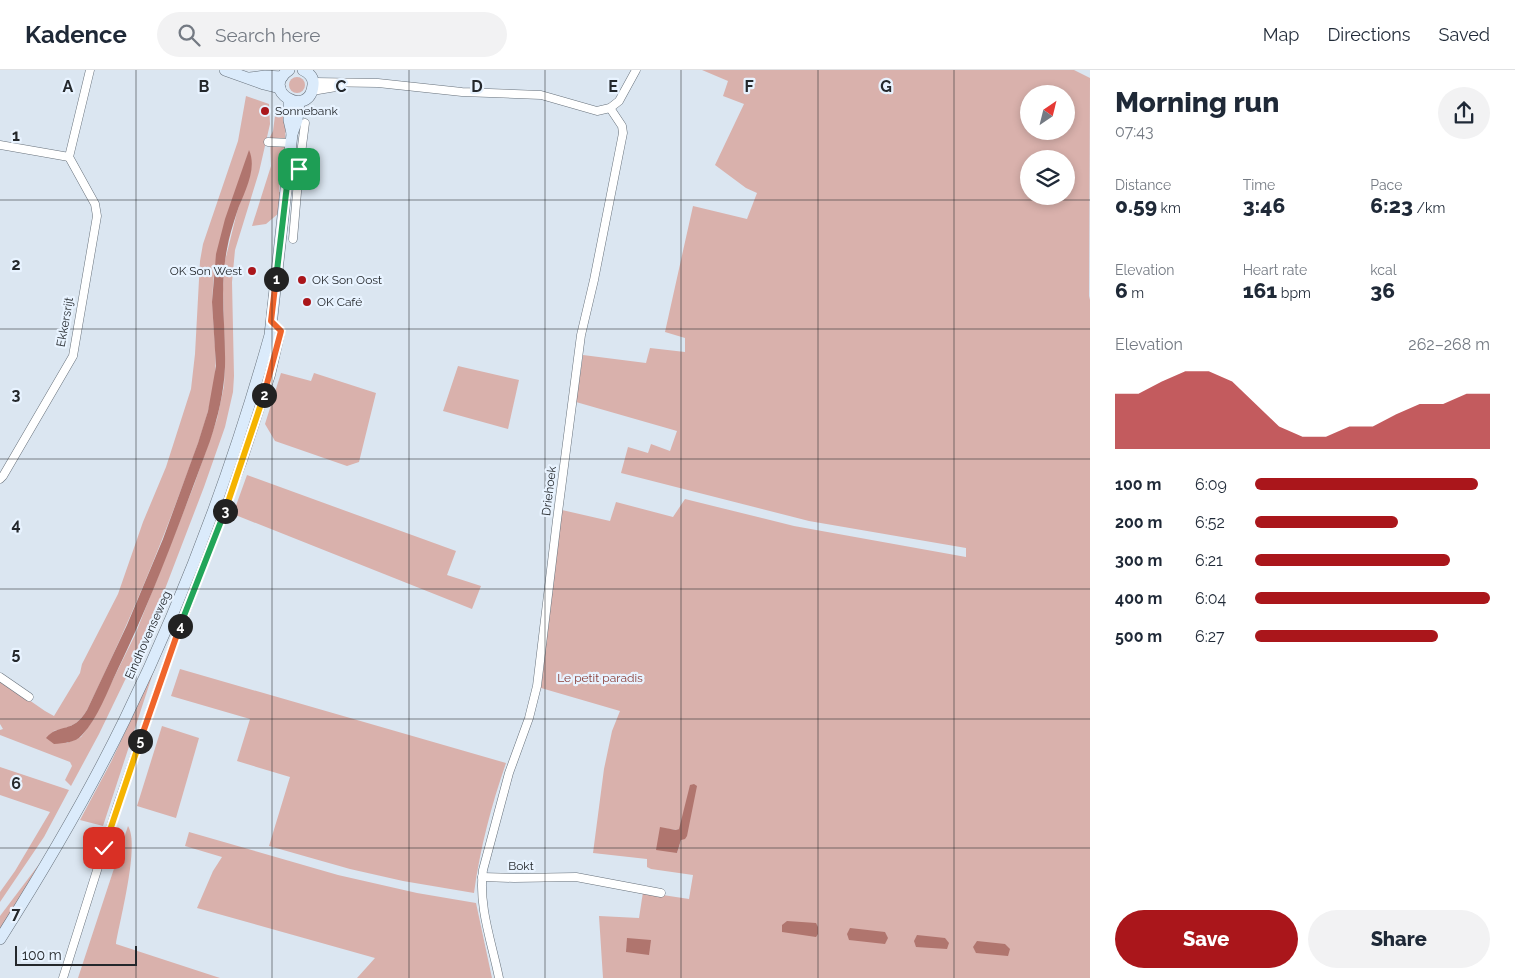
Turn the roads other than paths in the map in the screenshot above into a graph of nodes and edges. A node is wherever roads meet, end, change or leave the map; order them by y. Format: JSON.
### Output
{"nodes":[{"id":1,"x":90,"y":70,"type":"edge"},
{"id":2,"x":225,"y":70,"type":"edge"},
{"id":3,"x":303,"y":70,"type":"edge"},
{"id":4,"x":636,"y":70,"type":"edge"},
{"id":5,"x":284,"y":78,"type":"edge"},
{"id":6,"x":313,"y":87,"type":"junction"},
{"id":7,"x":294,"y":101,"type":"junction"},
{"id":8,"x":610,"y":108,"type":"junction"},
{"id":9,"x":305,"y":123,"type":"dead end"},
{"id":10,"x":292,"y":139,"type":"junction"},
{"id":11,"x":268,"y":142,"type":"dead end"},
{"id":12,"x":0,"y":145,"type":"edge"},
{"id":13,"x":69,"y":158,"type":"junction"},
{"id":14,"x":294,"y":168,"type":"junction"},
{"id":15,"x":293,"y":239,"type":"dead end"},
{"id":16,"x":271,"y":321,"type":"junction"},
{"id":17,"x":0,"y":480,"type":"edge"},
{"id":18,"x":0,"y":677,"type":"edge"},
{"id":19,"x":29,"y":697,"type":"dead end"},
{"id":20,"x":482,"y":877,"type":"junction"},
{"id":21,"x":661,"y":893,"type":"dead end"},
{"id":22,"x":0,"y":939,"type":"edge"},
{"id":23,"x":63,"y":978,"type":"edge"},
{"id":24,"x":498,"y":978,"type":"edge"}],
"edges":[{"from":1,"to":13,"type":"street"},
{"from":2,"to":5,"type":"main road"},
{"from":3,"to":6,"type":"main road"},
{"from":4,"to":8,"type":"street"},
{"from":5,"to":7,"type":"main road"},
{"from":6,"to":7,"type":"main road"},
{"from":6,"to":8,"type":"street"},
{"from":7,"to":10,"type":"main road","name":"Eindhovenseweg"},
{"from":8,"to":20,"type":"street","name":"Driehoek"},
{"from":9,"to":14,"type":"street","name":"Eindhovenseweg"},
{"from":10,"to":11,"type":"street"},
{"from":10,"to":14,"type":"main road","name":"Eindhovenseweg"},
{"from":12,"to":13,"type":"street"},
{"from":13,"to":17,"type":"street","name":"Ekkersrijt"},
{"from":14,"to":15,"type":"street","name":"Eindhovenseweg"},
{"from":14,"to":16,"type":"main road","name":"Eindhovenseweg"},
{"from":16,"to":22,"type":"main road","name":"Eindhovenseweg"},
{"from":16,"to":23,"type":"street","name":"Eindhovenseweg"},
{"from":18,"to":19,"type":"street"},
{"from":20,"to":21,"type":"street","name":"Bokt"},
{"from":20,"to":24,"type":"street"}]}
